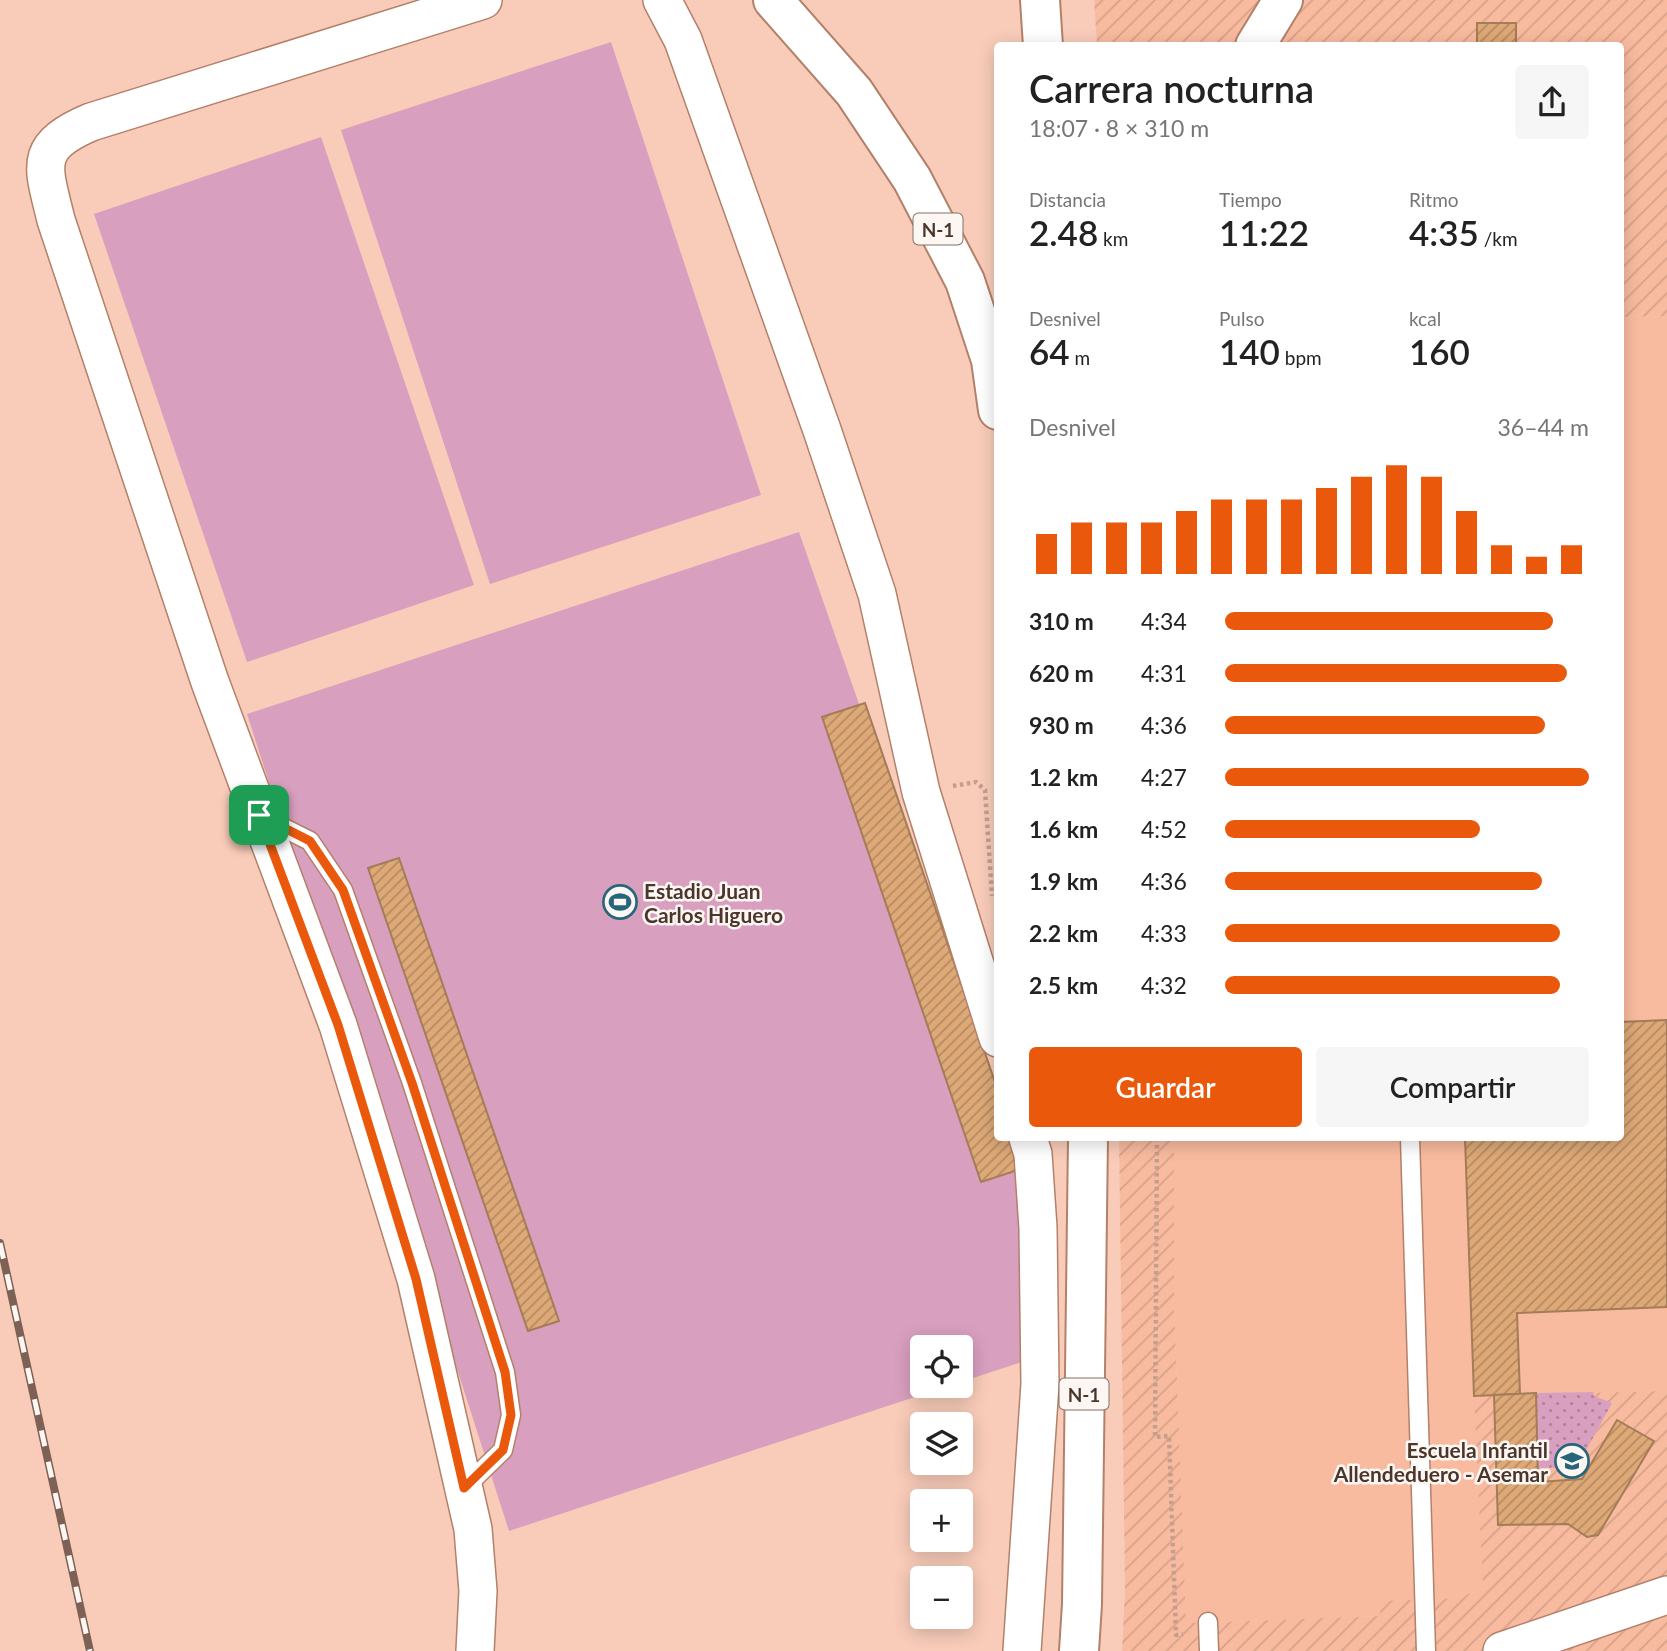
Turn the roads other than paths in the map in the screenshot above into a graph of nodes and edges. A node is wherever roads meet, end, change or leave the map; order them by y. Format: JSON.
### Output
{"nodes":[{"id":1,"x":483,"y":0,"type":"edge"},
{"id":2,"x":662,"y":0,"type":"edge"},
{"id":3,"x":773,"y":0,"type":"edge"},
{"id":4,"x":1040,"y":0,"type":"edge"},
{"id":5,"x":1283,"y":0,"type":"edge"},
{"id":6,"x":1043,"y":42,"type":"edge"},
{"id":7,"x":1257,"y":42,"type":"edge"},
{"id":8,"x":994,"y":385,"type":"edge"},
{"id":9,"x":259,"y":815,"type":"junction"},
{"id":10,"x":994,"y":1025,"type":"edge"},
{"id":11,"x":1029,"y":1141,"type":"edge"},
{"id":12,"x":1088,"y":1141,"type":"edge"},
{"id":13,"x":1410,"y":1141,"type":"edge"},
{"id":14,"x":464,"y":1488,"type":"junction"},
{"id":15,"x":1667,"y":1595,"type":"edge"},
{"id":16,"x":475,"y":1651,"type":"edge"},
{"id":17,"x":1022,"y":1651,"type":"edge"},
{"id":18,"x":1079,"y":1651,"type":"edge"},
{"id":19,"x":1426,"y":1651,"type":"edge"},
{"id":20,"x":1502,"y":1651,"type":"edge"}],
"edges":[{"from":1,"to":9,"type":"street"},
{"from":2,"to":10,"type":"street"},
{"from":3,"to":8,"type":"highway","number":"N-1"},
{"from":4,"to":6,"type":"highway"},
{"from":5,"to":7,"type":"highway"},
{"from":9,"to":14,"type":"street"},
{"from":9,"to":14,"type":"lane"},
{"from":11,"to":17,"type":"street"},
{"from":12,"to":18,"type":"highway","number":"N-1"},
{"from":13,"to":19,"type":"lane"},
{"from":14,"to":16,"type":"street"},
{"from":15,"to":20,"type":"street"}]}
